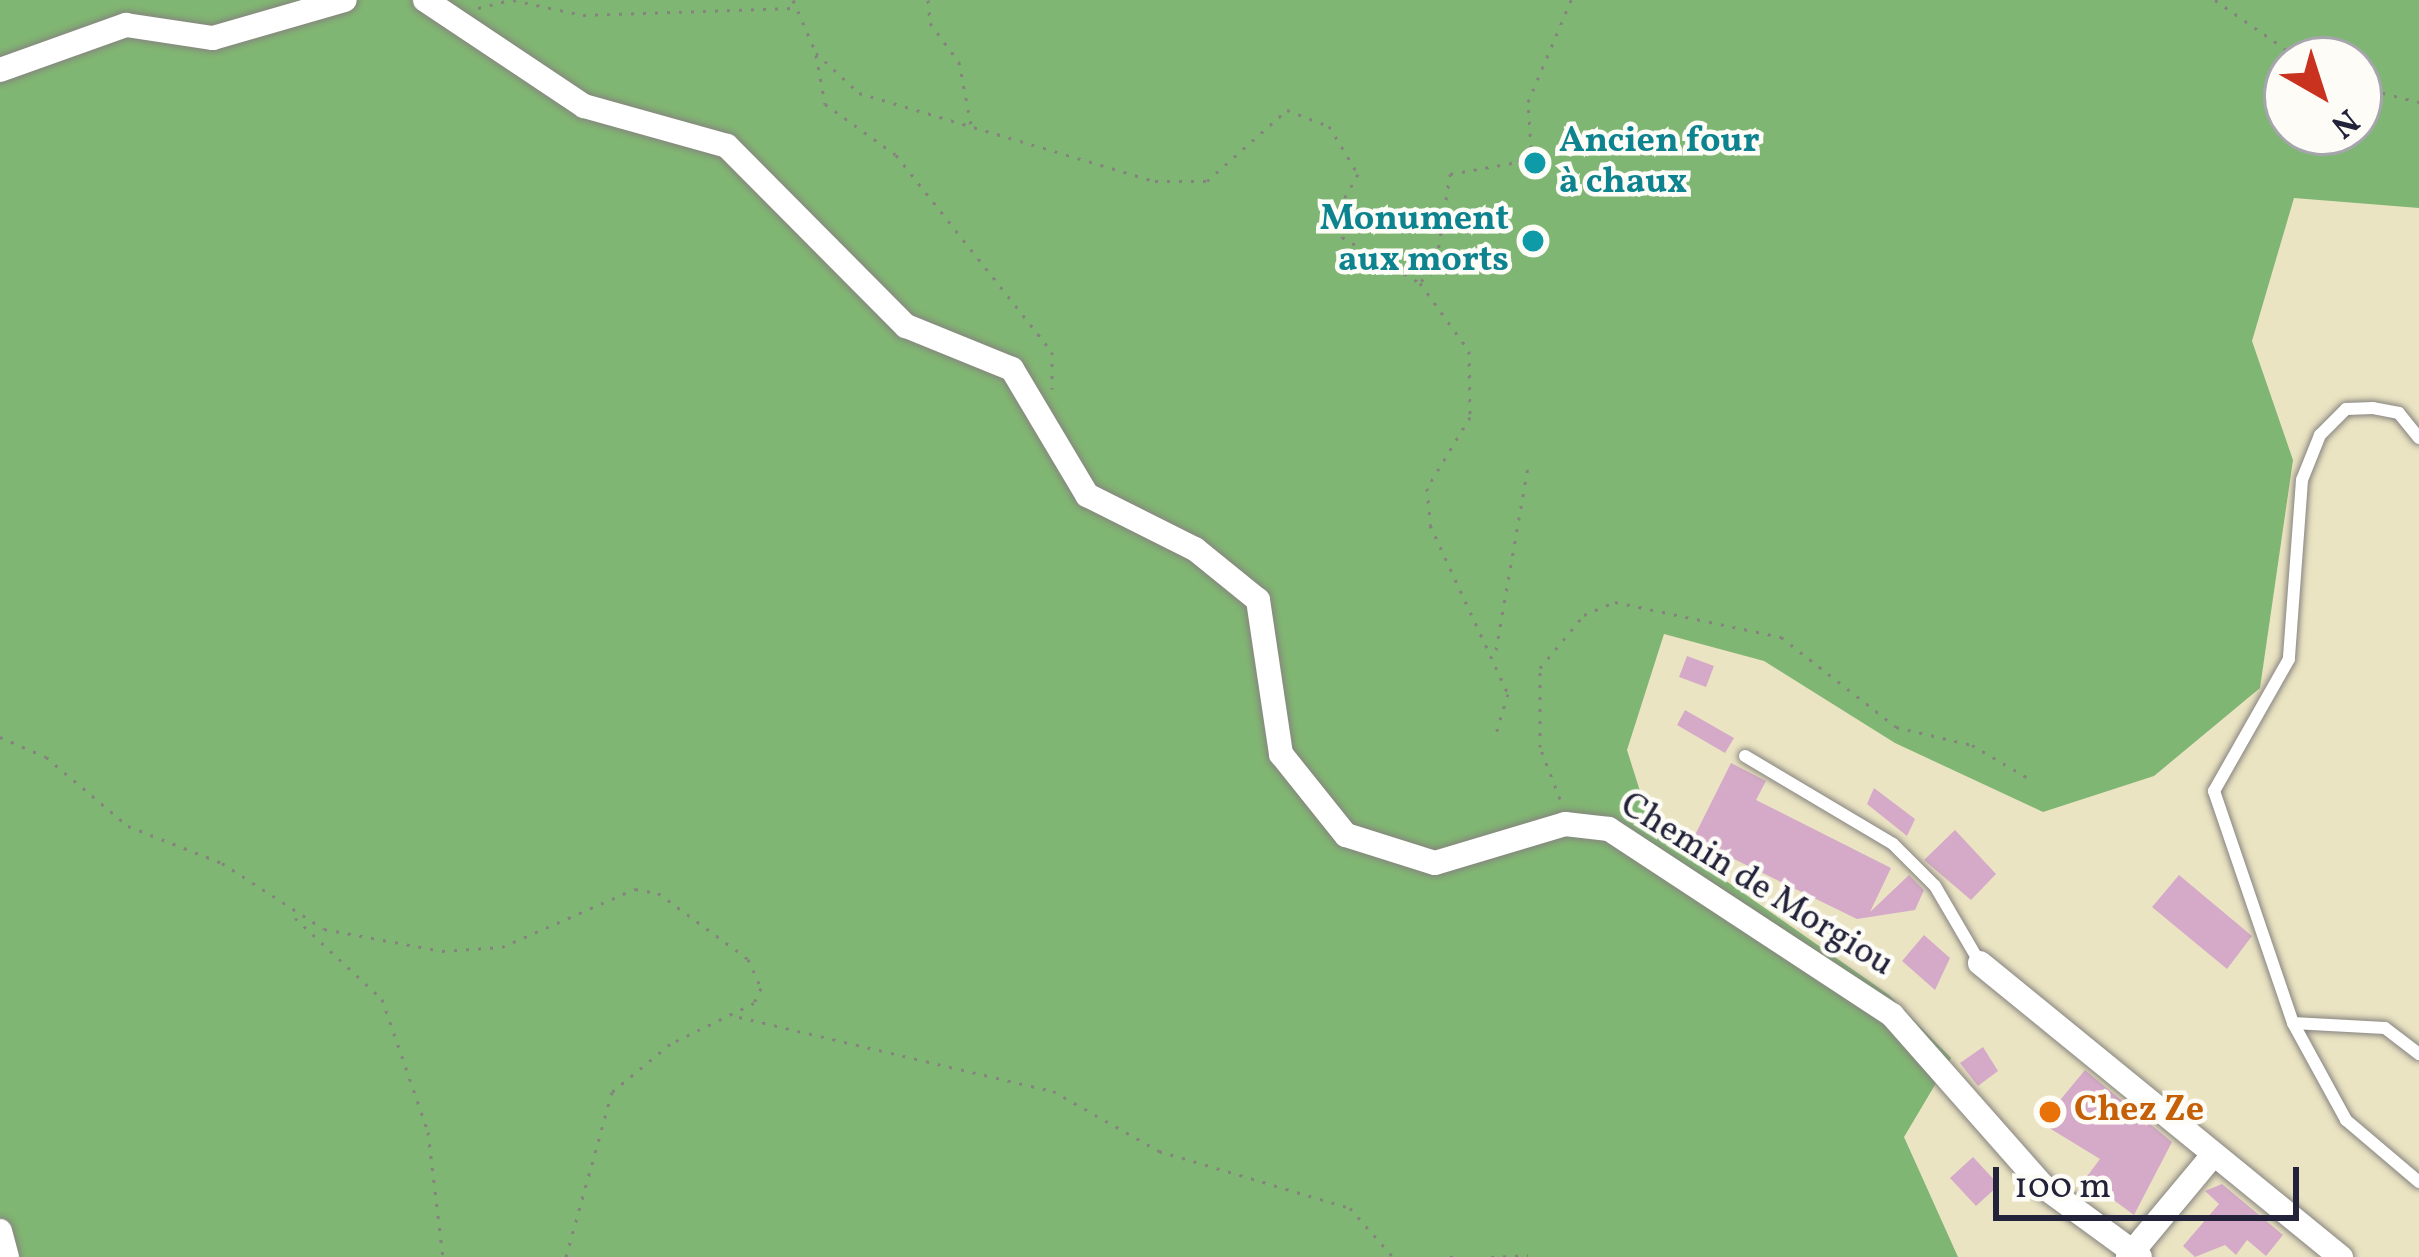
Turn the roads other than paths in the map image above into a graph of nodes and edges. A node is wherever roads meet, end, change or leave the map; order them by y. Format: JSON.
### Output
{"nodes":[{"id":1,"x":345,"y":0,"type":"edge"},
{"id":2,"x":424,"y":0,"type":"edge"},
{"id":3,"x":0,"y":70,"type":"edge"},
{"id":4,"x":2419,"y":437,"type":"edge"},
{"id":5,"x":1745,"y":756,"type":"dead end"},
{"id":6,"x":1980,"y":963,"type":"joint"},
{"id":7,"x":2293,"y":1023,"type":"junction"},
{"id":8,"x":2419,"y":1054,"type":"edge"},
{"id":9,"x":2213,"y":1155,"type":"junction"},
{"id":10,"x":2419,"y":1182,"type":"edge"},
{"id":11,"x":0,"y":1231,"type":"edge"},
{"id":12,"x":2134,"y":1255,"type":"edge"},
{"id":13,"x":7,"y":1257,"type":"edge"},
{"id":14,"x":2342,"y":1257,"type":"edge"}],
"edges":[{"from":1,"to":3,"type":"street"},
{"from":2,"to":12,"type":"street","name":"Chemin de Morgiou"},
{"from":4,"to":7,"type":"lane"},
{"from":5,"to":6,"type":"lane"},
{"from":6,"to":9,"type":"street"},
{"from":7,"to":8,"type":"lane"},
{"from":7,"to":10,"type":"lane"},
{"from":9,"to":12,"type":"street"},
{"from":9,"to":14,"type":"street"},
{"from":11,"to":13,"type":"street"}]}
